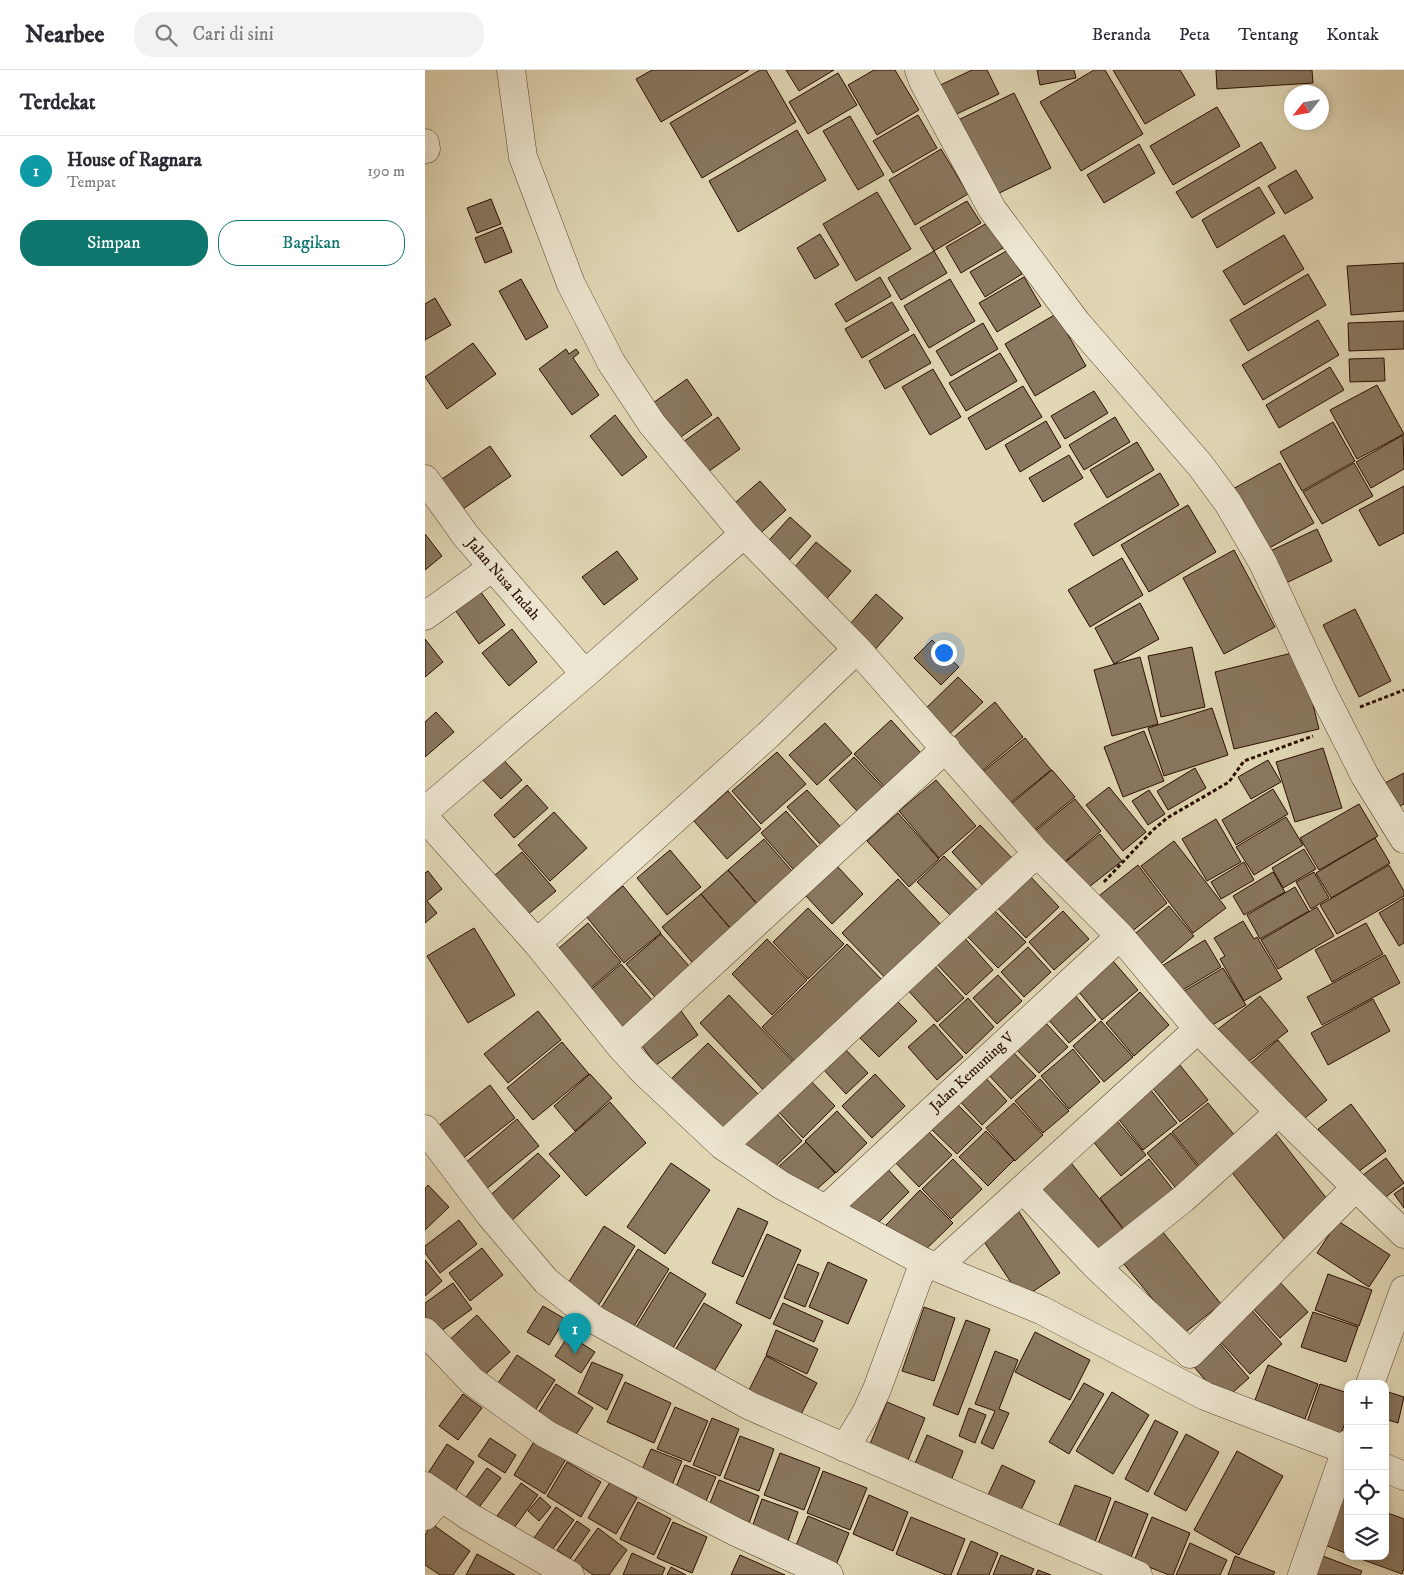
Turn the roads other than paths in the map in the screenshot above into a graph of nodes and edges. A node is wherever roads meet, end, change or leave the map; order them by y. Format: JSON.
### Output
{"nodes":[{"id":1,"x":511,"y":70,"type":"edge"},
{"id":2,"x":919,"y":70,"type":"edge"},
{"id":3,"x":425,"y":480,"type":"edge"},
{"id":4,"x":744,"y":534,"type":"junction"},
{"id":5,"x":493,"y":568,"type":"junction"},
{"id":6,"x":425,"y":616,"type":"edge"},
{"id":7,"x":857,"y":648,"type":"junction"},
{"id":8,"x":585,"y":674,"type":"junction"},
{"id":9,"x":946,"y":748,"type":"junction"},
{"id":10,"x":425,"y":811,"type":"edge"},
{"id":11,"x":425,"y":818,"type":"edge"},
{"id":12,"x":1404,"y":839,"type":"edge"},
{"id":13,"x":1037,"y":853,"type":"junction"},
{"id":14,"x":1119,"y":936,"type":"junction"},
{"id":15,"x":537,"y":943,"type":"junction"},
{"id":16,"x":1198,"y":1029,"type":"junction"},
{"id":17,"x":621,"y":1047,"type":"junction"},
{"id":18,"x":1279,"y":1112,"type":"junction"},
{"id":19,"x":425,"y":1129,"type":"edge"},
{"id":20,"x":723,"y":1146,"type":"junction"},
{"id":21,"x":1356,"y":1187,"type":"junction"},
{"id":22,"x":1023,"y":1189,"type":"junction"},
{"id":23,"x":826,"y":1209,"type":"junction"},
{"id":24,"x":1404,"y":1234,"type":"edge"},
{"id":25,"x":931,"y":1264,"type":"junction"},
{"id":26,"x":1097,"y":1267,"type":"junction"},
{"id":27,"x":1404,"y":1290,"type":"edge"},
{"id":28,"x":425,"y":1332,"type":"edge"},
{"id":29,"x":1371,"y":1380,"type":"edge"},
{"id":30,"x":1344,"y":1447,"type":"edge"},
{"id":31,"x":845,"y":1448,"type":"junction"},
{"id":32,"x":1344,"y":1456,"type":"edge"},
{"id":33,"x":1389,"y":1470,"type":"edge"},
{"id":34,"x":1404,"y":1476,"type":"edge"},
{"id":35,"x":430,"y":1500,"type":"edge"},
{"id":36,"x":554,"y":1571,"type":"edge"},
{"id":37,"x":829,"y":1575,"type":"edge"},
{"id":38,"x":1138,"y":1575,"type":"edge"},
{"id":39,"x":1302,"y":1575,"type":"edge"}],
"edges":[{"from":1,"to":4,"type":"street"},
{"from":2,"to":12,"type":"street"},
{"from":3,"to":5,"type":"street","name":"Jalan Nusa Indah"},
{"from":4,"to":7,"type":"street"},
{"from":4,"to":8,"type":"street"},
{"from":5,"to":6,"type":"street"},
{"from":5,"to":8,"type":"street","name":"Jalan Nusa Indah"},
{"from":7,"to":9,"type":"street"},
{"from":7,"to":15,"type":"street"},
{"from":8,"to":10,"type":"street"},
{"from":9,"to":13,"type":"street"},
{"from":9,"to":17,"type":"street"},
{"from":11,"to":15,"type":"street"},
{"from":13,"to":14,"type":"street"},
{"from":13,"to":20,"type":"street"},
{"from":14,"to":16,"type":"street"},
{"from":14,"to":23,"type":"street","name":"Jalan Kemuning V"},
{"from":15,"to":17,"type":"street"},
{"from":16,"to":18,"type":"street"},
{"from":16,"to":22,"type":"street"},
{"from":17,"to":20,"type":"street"},
{"from":18,"to":21,"type":"street"},
{"from":18,"to":26,"type":"street"},
{"from":19,"to":31,"type":"street"},
{"from":20,"to":23,"type":"street"},
{"from":21,"to":24,"type":"street"},
{"from":21,"to":26,"type":"street"},
{"from":22,"to":25,"type":"street"},
{"from":22,"to":26,"type":"street"},
{"from":23,"to":25,"type":"street"},
{"from":25,"to":30,"type":"street"},
{"from":25,"to":31,"type":"street"},
{"from":27,"to":29,"type":"street"},
{"from":28,"to":37,"type":"street"},
{"from":31,"to":38,"type":"street"},
{"from":32,"to":39,"type":"street"},
{"from":33,"to":34,"type":"street"},
{"from":35,"to":36,"type":"street"}]}
